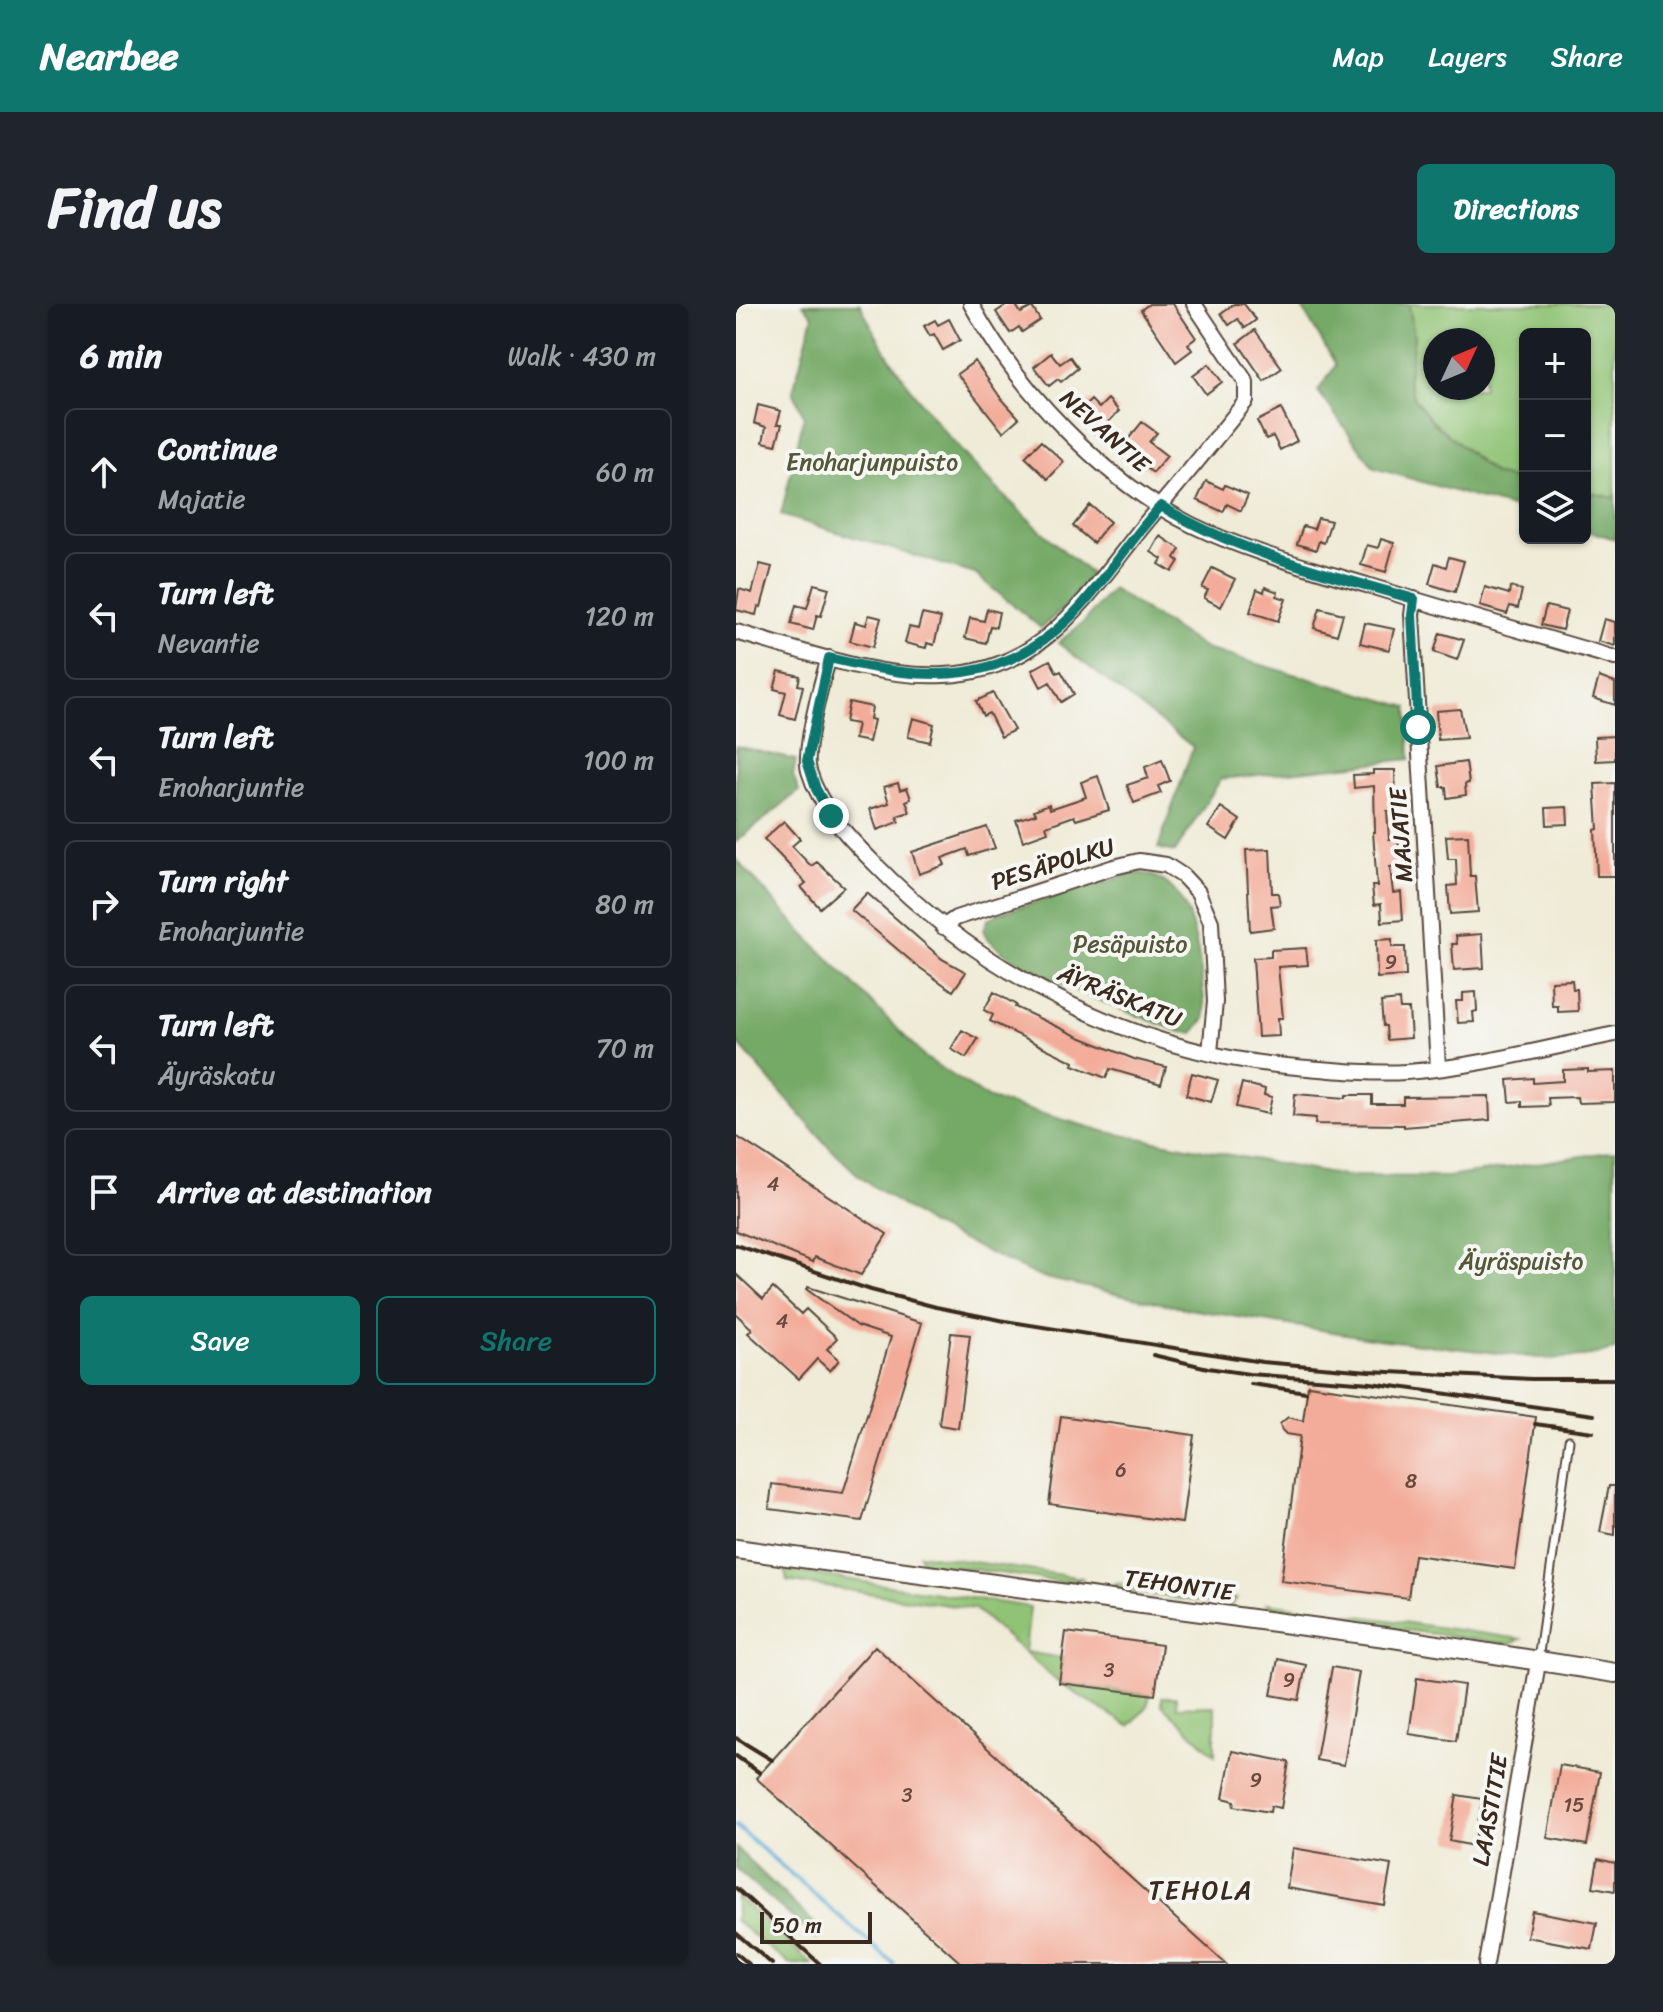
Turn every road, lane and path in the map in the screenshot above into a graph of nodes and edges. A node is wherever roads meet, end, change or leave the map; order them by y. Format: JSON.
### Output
{"nodes":[{"id":1,"x":971,"y":304,"type":"edge"},
{"id":2,"x":1194,"y":304,"type":"edge"},
{"id":3,"x":1161,"y":506,"type":"junction"},
{"id":4,"x":1414,"y":599,"type":"junction"},
{"id":5,"x":736,"y":632,"type":"edge"},
{"id":6,"x":829,"y":658,"type":"junction"},
{"id":7,"x":1615,"y":658,"type":"edge"},
{"id":8,"x":943,"y":927,"type":"junction"},
{"id":9,"x":1615,"y":1034,"type":"edge"},
{"id":10,"x":1210,"y":1052,"type":"junction"},
{"id":11,"x":1438,"y":1067,"type":"junction"},
{"id":12,"x":1569,"y":1440,"type":"dead end"},
{"id":13,"x":736,"y":1549,"type":"edge"},
{"id":14,"x":1538,"y":1663,"type":"junction"},
{"id":15,"x":1615,"y":1673,"type":"edge"},
{"id":16,"x":1486,"y":1964,"type":"edge"}],
"edges":[{"from":1,"to":3,"type":"street","name":"NEVANTIE"},
{"from":2,"to":3,"type":"street"},
{"from":3,"to":4,"type":"street","name":"NEVANTIE"},
{"from":3,"to":6,"type":"street"},
{"from":4,"to":7,"type":"street","name":"NEVANTIE"},
{"from":4,"to":11,"type":"street","name":"MAJATIE"},
{"from":5,"to":6,"type":"street"},
{"from":6,"to":8,"type":"street","name":"ÄYRÄSKATU"},
{"from":8,"to":10,"type":"street","name":"ÄYRÄSKATU"},
{"from":8,"to":10,"type":"street","name":"PESÄPOLKU"},
{"from":9,"to":11,"type":"street","name":"ÄYRÄSKATU"},
{"from":10,"to":11,"type":"street","name":"ÄYRÄSKATU"},
{"from":12,"to":14,"type":"lane"},
{"from":13,"to":14,"type":"street","name":"TEHONTIE"},
{"from":14,"to":15,"type":"street","name":"TEHONTIE"},
{"from":14,"to":16,"type":"street","name":"LAASTITIE"}]}
